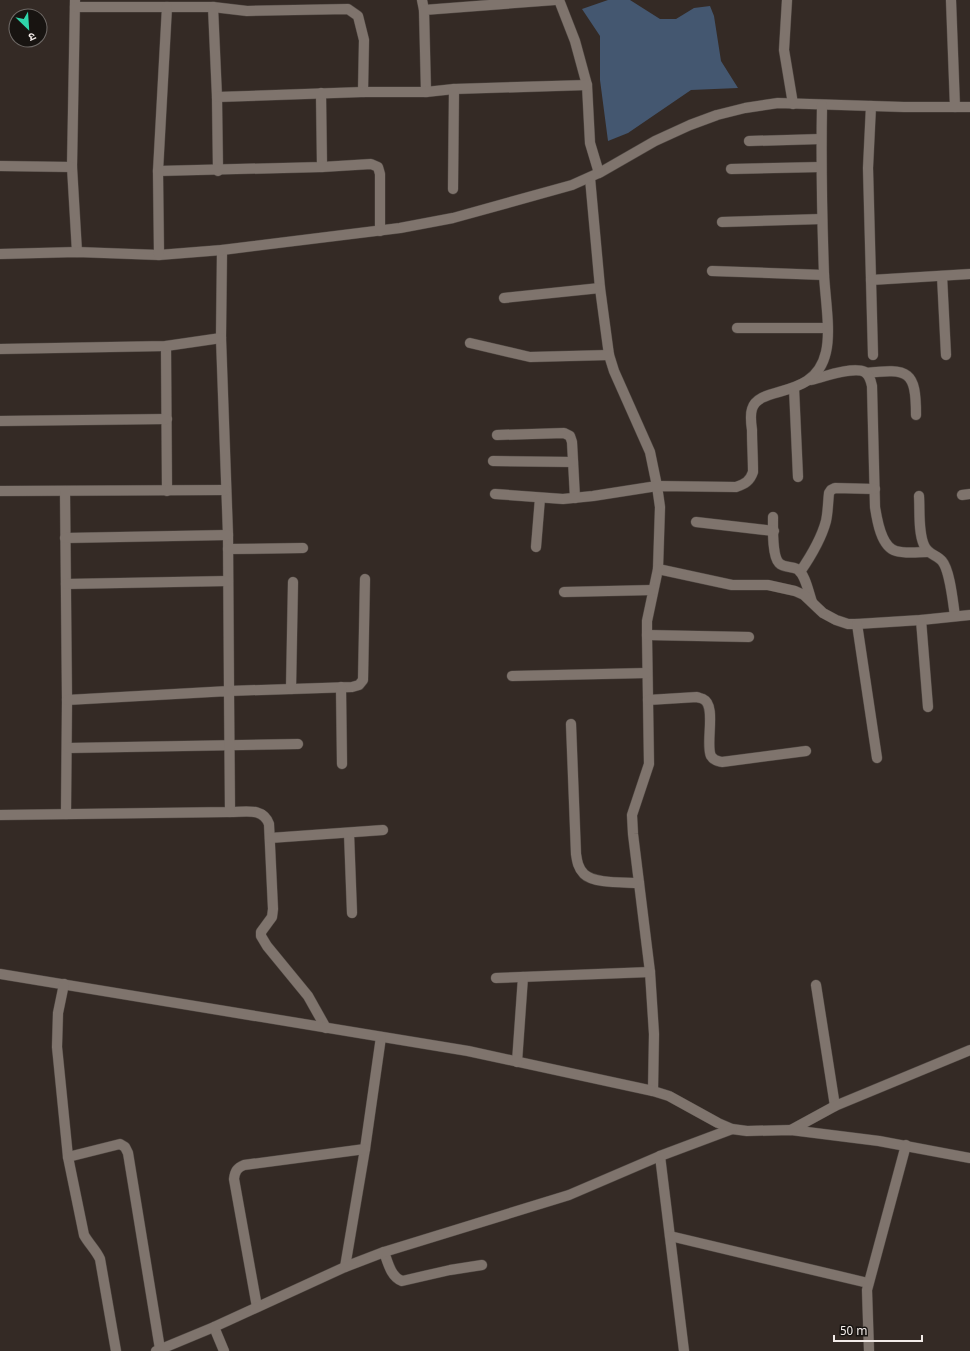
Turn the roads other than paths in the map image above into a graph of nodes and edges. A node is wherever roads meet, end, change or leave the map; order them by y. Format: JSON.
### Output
{"nodes":[{"id":1,"x":555,"y":0,"type":"edge"},
{"id":2,"x":559,"y":0,"type":"edge"},
{"id":3,"x":787,"y":0,"type":"edge"},
{"id":4,"x":951,"y":0,"type":"edge"},
{"id":5,"x":75,"y":3,"type":"edge"},
{"id":6,"x":423,"y":5,"type":"edge"},
{"id":7,"x":167,"y":7,"type":"junction"},
{"id":8,"x":213,"y":7,"type":"junction"},
{"id":9,"x":588,"y":85,"type":"junction"},
{"id":10,"x":454,"y":89,"type":"junction"},
{"id":11,"x":363,"y":92,"type":"junction"},
{"id":12,"x":426,"y":92,"type":"junction"},
{"id":13,"x":321,"y":93,"type":"junction"},
{"id":14,"x":217,"y":97,"type":"junction"},
{"id":15,"x":793,"y":104,"type":"junction"},
{"id":16,"x":822,"y":105,"type":"junction"},
{"id":17,"x":871,"y":106,"type":"junction"},
{"id":18,"x":970,"y":106,"type":"edge"},
{"id":19,"x":955,"y":107,"type":"junction"},
{"id":20,"x":821,"y":139,"type":"junction"},
{"id":21,"x":749,"y":141,"type":"dead end"},
{"id":22,"x":0,"y":166,"type":"edge"},
{"id":23,"x":72,"y":167,"type":"junction"},
{"id":24,"x":322,"y":167,"type":"junction"},
{"id":25,"x":821,"y":167,"type":"junction"},
{"id":26,"x":731,"y":168,"type":"dead end"},
{"id":27,"x":218,"y":170,"type":"junction"},
{"id":28,"x":158,"y":171,"type":"junction"},
{"id":29,"x":594,"y":176,"type":"junction"},
{"id":30,"x":452,"y":189,"type":"dead end"},
{"id":31,"x":822,"y":219,"type":"junction"},
{"id":32,"x":722,"y":222,"type":"dead end"},
{"id":33,"x":380,"y":231,"type":"junction"},
{"id":34,"x":222,"y":250,"type":"junction"},
{"id":35,"x":77,"y":252,"type":"junction"},
{"id":36,"x":0,"y":254,"type":"edge"},
{"id":37,"x":159,"y":255,"type":"junction"},
{"id":38,"x":712,"y":271,"type":"dead end"},
{"id":39,"x":970,"y":274,"type":"edge"},
{"id":40,"x":824,"y":275,"type":"junction"},
{"id":41,"x":942,"y":276,"type":"junction"},
{"id":42,"x":871,"y":280,"type":"junction"},
{"id":43,"x":600,"y":288,"type":"junction"},
{"id":44,"x":504,"y":298,"type":"dead end"},
{"id":45,"x":737,"y":328,"type":"dead end"},
{"id":46,"x":827,"y":328,"type":"junction"},
{"id":47,"x":221,"y":338,"type":"junction"},
{"id":48,"x":470,"y":343,"type":"dead end"},
{"id":49,"x":166,"y":346,"type":"junction"},
{"id":50,"x":0,"y":349,"type":"edge"},
{"id":51,"x":873,"y":354,"type":"dead end"},
{"id":52,"x":946,"y":355,"type":"dead end"},
{"id":53,"x":609,"y":356,"type":"junction"},
{"id":54,"x":866,"y":373,"type":"junction"},
{"id":55,"x":809,"y":380,"type":"junction"},
{"id":56,"x":794,"y":388,"type":"junction"},
{"id":57,"x":916,"y":415,"type":"dead end"},
{"id":58,"x":167,"y":419,"type":"junction"},
{"id":59,"x":0,"y":421,"type":"edge"},
{"id":60,"x":497,"y":435,"type":"dead end"},
{"id":61,"x":493,"y":461,"type":"dead end"},
{"id":62,"x":573,"y":462,"type":"junction"},
{"id":63,"x":798,"y":477,"type":"dead end"},
{"id":64,"x":657,"y":486,"type":"junction"},
{"id":65,"x":875,"y":489,"type":"junction"},
{"id":66,"x":0,"y":490,"type":"edge"},
{"id":67,"x":65,"y":490,"type":"junction"},
{"id":68,"x":226,"y":490,"type":"junction"},
{"id":69,"x":167,"y":491,"type":"junction"},
{"id":70,"x":495,"y":494,"type":"dead end"},
{"id":71,"x":919,"y":496,"type":"dead end"},
{"id":72,"x":540,"y":498,"type":"junction"},
{"id":73,"x":575,"y":498,"type":"junction"},
{"id":74,"x":773,"y":517,"type":"dead end"},
{"id":75,"x":696,"y":522,"type":"dead end"},
{"id":76,"x":774,"y":531,"type":"junction"},
{"id":77,"x":228,"y":535,"type":"junction"},
{"id":78,"x":65,"y":538,"type":"junction"},
{"id":79,"x":536,"y":547,"type":"dead end"},
{"id":80,"x":303,"y":548,"type":"dead end"},
{"id":81,"x":228,"y":549,"type":"junction"},
{"id":82,"x":928,"y":552,"type":"junction"},
{"id":83,"x":658,"y":569,"type":"junction"},
{"id":84,"x":800,"y":572,"type":"junction"},
{"id":85,"x":365,"y":580,"type":"dead end"},
{"id":86,"x":228,"y":581,"type":"junction"},
{"id":87,"x":293,"y":582,"type":"dead end"},
{"id":88,"x":66,"y":584,"type":"junction"},
{"id":89,"x":653,"y":590,"type":"junction"},
{"id":90,"x":564,"y":592,"type":"dead end"},
{"id":91,"x":812,"y":602,"type":"junction"},
{"id":92,"x":970,"y":615,"type":"edge"},
{"id":93,"x":955,"y":616,"type":"junction"},
{"id":94,"x":921,"y":620,"type":"junction"},
{"id":95,"x":857,"y":624,"type":"junction"},
{"id":96,"x":647,"y":635,"type":"junction"},
{"id":97,"x":749,"y":636,"type":"dead end"},
{"id":98,"x":647,"y":673,"type":"junction"},
{"id":99,"x":512,"y":676,"type":"dead end"},
{"id":100,"x":341,"y":687,"type":"junction"},
{"id":101,"x":291,"y":688,"type":"junction"},
{"id":102,"x":229,"y":691,"type":"junction"},
{"id":103,"x":67,"y":700,"type":"junction"},
{"id":104,"x":648,"y":700,"type":"junction"},
{"id":105,"x":928,"y":707,"type":"dead end"},
{"id":106,"x":571,"y":724,"type":"dead end"},
{"id":107,"x":298,"y":744,"type":"dead end"},
{"id":108,"x":229,"y":746,"type":"junction"},
{"id":109,"x":68,"y":748,"type":"junction"},
{"id":110,"x":806,"y":751,"type":"dead end"},
{"id":111,"x":877,"y":758,"type":"dead end"},
{"id":112,"x":342,"y":764,"type":"dead end"},
{"id":113,"x":230,"y":812,"type":"junction"},
{"id":114,"x":66,"y":814,"type":"junction"},
{"id":115,"x":0,"y":815,"type":"edge"},
{"id":116,"x":383,"y":830,"type":"dead end"},
{"id":117,"x":349,"y":833,"type":"junction"},
{"id":118,"x":270,"y":838,"type":"junction"},
{"id":119,"x":639,"y":883,"type":"junction"},
{"id":120,"x":352,"y":913,"type":"dead end"},
{"id":121,"x":650,"y":972,"type":"junction"},
{"id":122,"x":0,"y":974,"type":"edge"},
{"id":123,"x":523,"y":977,"type":"junction"},
{"id":124,"x":496,"y":978,"type":"dead end"},
{"id":125,"x":64,"y":984,"type":"junction"},
{"id":126,"x":816,"y":985,"type":"dead end"},
{"id":127,"x":326,"y":1028,"type":"junction"},
{"id":128,"x":380,"y":1037,"type":"junction"},
{"id":129,"x":970,"y":1050,"type":"edge"},
{"id":130,"x":516,"y":1062,"type":"junction"},
{"id":131,"x":653,"y":1092,"type":"junction"},
{"id":132,"x":835,"y":1106,"type":"junction"},
{"id":133,"x":732,"y":1128,"type":"junction"},
{"id":134,"x":792,"y":1130,"type":"junction"},
{"id":135,"x":906,"y":1145,"type":"junction"},
{"id":136,"x":365,"y":1149,"type":"junction"},
{"id":137,"x":660,"y":1156,"type":"junction"},
{"id":138,"x":68,"y":1157,"type":"junction"},
{"id":139,"x":970,"y":1158,"type":"edge"},
{"id":140,"x":670,"y":1236,"type":"junction"},
{"id":141,"x":384,"y":1252,"type":"junction"},
{"id":142,"x":482,"y":1265,"type":"dead end"},
{"id":143,"x":345,"y":1267,"type":"junction"},
{"id":144,"x":868,"y":1283,"type":"junction"},
{"id":145,"x":257,"y":1307,"type":"junction"},
{"id":146,"x":214,"y":1326,"type":"junction"},
{"id":147,"x":158,"y":1350,"type":"edge"},
{"id":148,"x":116,"y":1351,"type":"edge"},
{"id":149,"x":224,"y":1351,"type":"edge"},
{"id":150,"x":684,"y":1351,"type":"edge"},
{"id":151,"x":869,"y":1351,"type":"edge"}],
"edges":[{"from":1,"to":6,"type":"street"},
{"from":2,"to":9,"type":"street"},
{"from":3,"to":15,"type":"street"},
{"from":4,"to":19,"type":"street"},
{"from":5,"to":7,"type":"street"},
{"from":5,"to":23,"type":"street"},
{"from":6,"to":12,"type":"street"},
{"from":7,"to":8,"type":"street"},
{"from":7,"to":28,"type":"street"},
{"from":8,"to":11,"type":"street"},
{"from":8,"to":14,"type":"street"},
{"from":9,"to":10,"type":"street"},
{"from":9,"to":29,"type":"street"},
{"from":10,"to":12,"type":"street"},
{"from":10,"to":30,"type":"street"},
{"from":11,"to":12,"type":"street"},
{"from":11,"to":13,"type":"street"},
{"from":13,"to":14,"type":"street"},
{"from":13,"to":24,"type":"street"},
{"from":14,"to":27,"type":"street"},
{"from":15,"to":16,"type":"street"},
{"from":15,"to":29,"type":"street"},
{"from":16,"to":17,"type":"street"},
{"from":16,"to":20,"type":"street"},
{"from":17,"to":19,"type":"street"},
{"from":17,"to":42,"type":"street"},
{"from":18,"to":19,"type":"street"},
{"from":20,"to":21,"type":"street"},
{"from":20,"to":25,"type":"street"},
{"from":22,"to":23,"type":"street"},
{"from":23,"to":35,"type":"street"},
{"from":24,"to":27,"type":"street"},
{"from":24,"to":33,"type":"street"},
{"from":25,"to":26,"type":"street"},
{"from":25,"to":31,"type":"street"},
{"from":27,"to":28,"type":"street"},
{"from":28,"to":37,"type":"street"},
{"from":29,"to":33,"type":"street"},
{"from":29,"to":43,"type":"street"},
{"from":31,"to":32,"type":"street"},
{"from":31,"to":40,"type":"street"},
{"from":33,"to":34,"type":"street"},
{"from":34,"to":37,"type":"street"},
{"from":34,"to":47,"type":"street"},
{"from":35,"to":36,"type":"street"},
{"from":35,"to":37,"type":"street"},
{"from":38,"to":40,"type":"street"},
{"from":39,"to":41,"type":"street"},
{"from":40,"to":46,"type":"street"},
{"from":41,"to":42,"type":"street"},
{"from":41,"to":52,"type":"street"},
{"from":42,"to":51,"type":"street"},
{"from":43,"to":44,"type":"street"},
{"from":43,"to":53,"type":"street"},
{"from":45,"to":46,"type":"street"},
{"from":46,"to":55,"type":"street"},
{"from":47,"to":49,"type":"street"},
{"from":47,"to":68,"type":"street"},
{"from":48,"to":53,"type":"street"},
{"from":49,"to":50,"type":"street"},
{"from":49,"to":58,"type":"street"},
{"from":53,"to":64,"type":"street"},
{"from":54,"to":55,"type":"street"},
{"from":54,"to":57,"type":"street"},
{"from":54,"to":65,"type":"street"},
{"from":55,"to":56,"type":"street"},
{"from":56,"to":63,"type":"street"},
{"from":56,"to":64,"type":"street"},
{"from":58,"to":59,"type":"street"},
{"from":58,"to":69,"type":"street"},
{"from":60,"to":62,"type":"street"},
{"from":61,"to":62,"type":"street"},
{"from":62,"to":73,"type":"street"},
{"from":64,"to":73,"type":"street"},
{"from":64,"to":83,"type":"street"},
{"from":65,"to":82,"type":"street"},
{"from":65,"to":84,"type":"street"},
{"from":66,"to":67,"type":"street"},
{"from":67,"to":69,"type":"street"},
{"from":67,"to":78,"type":"street"},
{"from":68,"to":69,"type":"street"},
{"from":68,"to":77,"type":"street"},
{"from":70,"to":72,"type":"street"},
{"from":71,"to":82,"type":"street"},
{"from":72,"to":73,"type":"street"},
{"from":72,"to":79,"type":"street"},
{"from":74,"to":76,"type":"street"},
{"from":75,"to":76,"type":"street"},
{"from":76,"to":84,"type":"street"},
{"from":77,"to":78,"type":"street"},
{"from":77,"to":81,"type":"street"},
{"from":78,"to":88,"type":"street"},
{"from":80,"to":81,"type":"street"},
{"from":81,"to":86,"type":"street"},
{"from":82,"to":93,"type":"street"},
{"from":83,"to":89,"type":"street"},
{"from":83,"to":91,"type":"street"},
{"from":84,"to":91,"type":"street"},
{"from":85,"to":100,"type":"street"},
{"from":86,"to":88,"type":"street"},
{"from":86,"to":102,"type":"street"},
{"from":87,"to":101,"type":"street"},
{"from":88,"to":103,"type":"street"},
{"from":89,"to":90,"type":"street"},
{"from":89,"to":96,"type":"street"},
{"from":91,"to":95,"type":"street"},
{"from":92,"to":93,"type":"street"},
{"from":93,"to":94,"type":"street"},
{"from":94,"to":95,"type":"street"},
{"from":94,"to":105,"type":"street"},
{"from":95,"to":111,"type":"street"},
{"from":96,"to":97,"type":"street"},
{"from":96,"to":98,"type":"street"},
{"from":98,"to":99,"type":"street"},
{"from":98,"to":104,"type":"street"},
{"from":100,"to":101,"type":"street"},
{"from":100,"to":112,"type":"street"},
{"from":101,"to":102,"type":"street"},
{"from":102,"to":103,"type":"street"},
{"from":102,"to":108,"type":"street"},
{"from":103,"to":109,"type":"street"},
{"from":104,"to":110,"type":"street"},
{"from":104,"to":119,"type":"street"},
{"from":106,"to":119,"type":"street"},
{"from":107,"to":108,"type":"street"},
{"from":108,"to":109,"type":"street"},
{"from":108,"to":113,"type":"street"},
{"from":109,"to":114,"type":"street"},
{"from":113,"to":114,"type":"street"},
{"from":113,"to":118,"type":"street"},
{"from":114,"to":115,"type":"street"},
{"from":116,"to":117,"type":"street"},
{"from":117,"to":118,"type":"street"},
{"from":117,"to":120,"type":"street"},
{"from":118,"to":127,"type":"street"},
{"from":119,"to":121,"type":"street"},
{"from":121,"to":123,"type":"street"},
{"from":121,"to":131,"type":"street"},
{"from":122,"to":125,"type":"street"},
{"from":123,"to":124,"type":"street"},
{"from":123,"to":130,"type":"street"},
{"from":125,"to":127,"type":"street"},
{"from":125,"to":138,"type":"street"},
{"from":126,"to":132,"type":"street"},
{"from":127,"to":128,"type":"street"},
{"from":128,"to":130,"type":"street"},
{"from":128,"to":136,"type":"street"},
{"from":129,"to":132,"type":"street"},
{"from":130,"to":131,"type":"street"},
{"from":131,"to":133,"type":"street"},
{"from":132,"to":134,"type":"street"},
{"from":133,"to":134,"type":"street"},
{"from":133,"to":137,"type":"street"},
{"from":134,"to":135,"type":"street"},
{"from":135,"to":139,"type":"street"},
{"from":135,"to":144,"type":"street"},
{"from":136,"to":143,"type":"street"},
{"from":136,"to":145,"type":"street"},
{"from":137,"to":140,"type":"street"},
{"from":137,"to":141,"type":"street"},
{"from":138,"to":147,"type":"street"},
{"from":138,"to":148,"type":"street"},
{"from":140,"to":144,"type":"street"},
{"from":140,"to":150,"type":"street"},
{"from":141,"to":142,"type":"street"},
{"from":141,"to":143,"type":"street"},
{"from":143,"to":145,"type":"street"},
{"from":144,"to":151,"type":"street"},
{"from":145,"to":146,"type":"street"},
{"from":146,"to":147,"type":"street"},
{"from":146,"to":149,"type":"street"}]}
